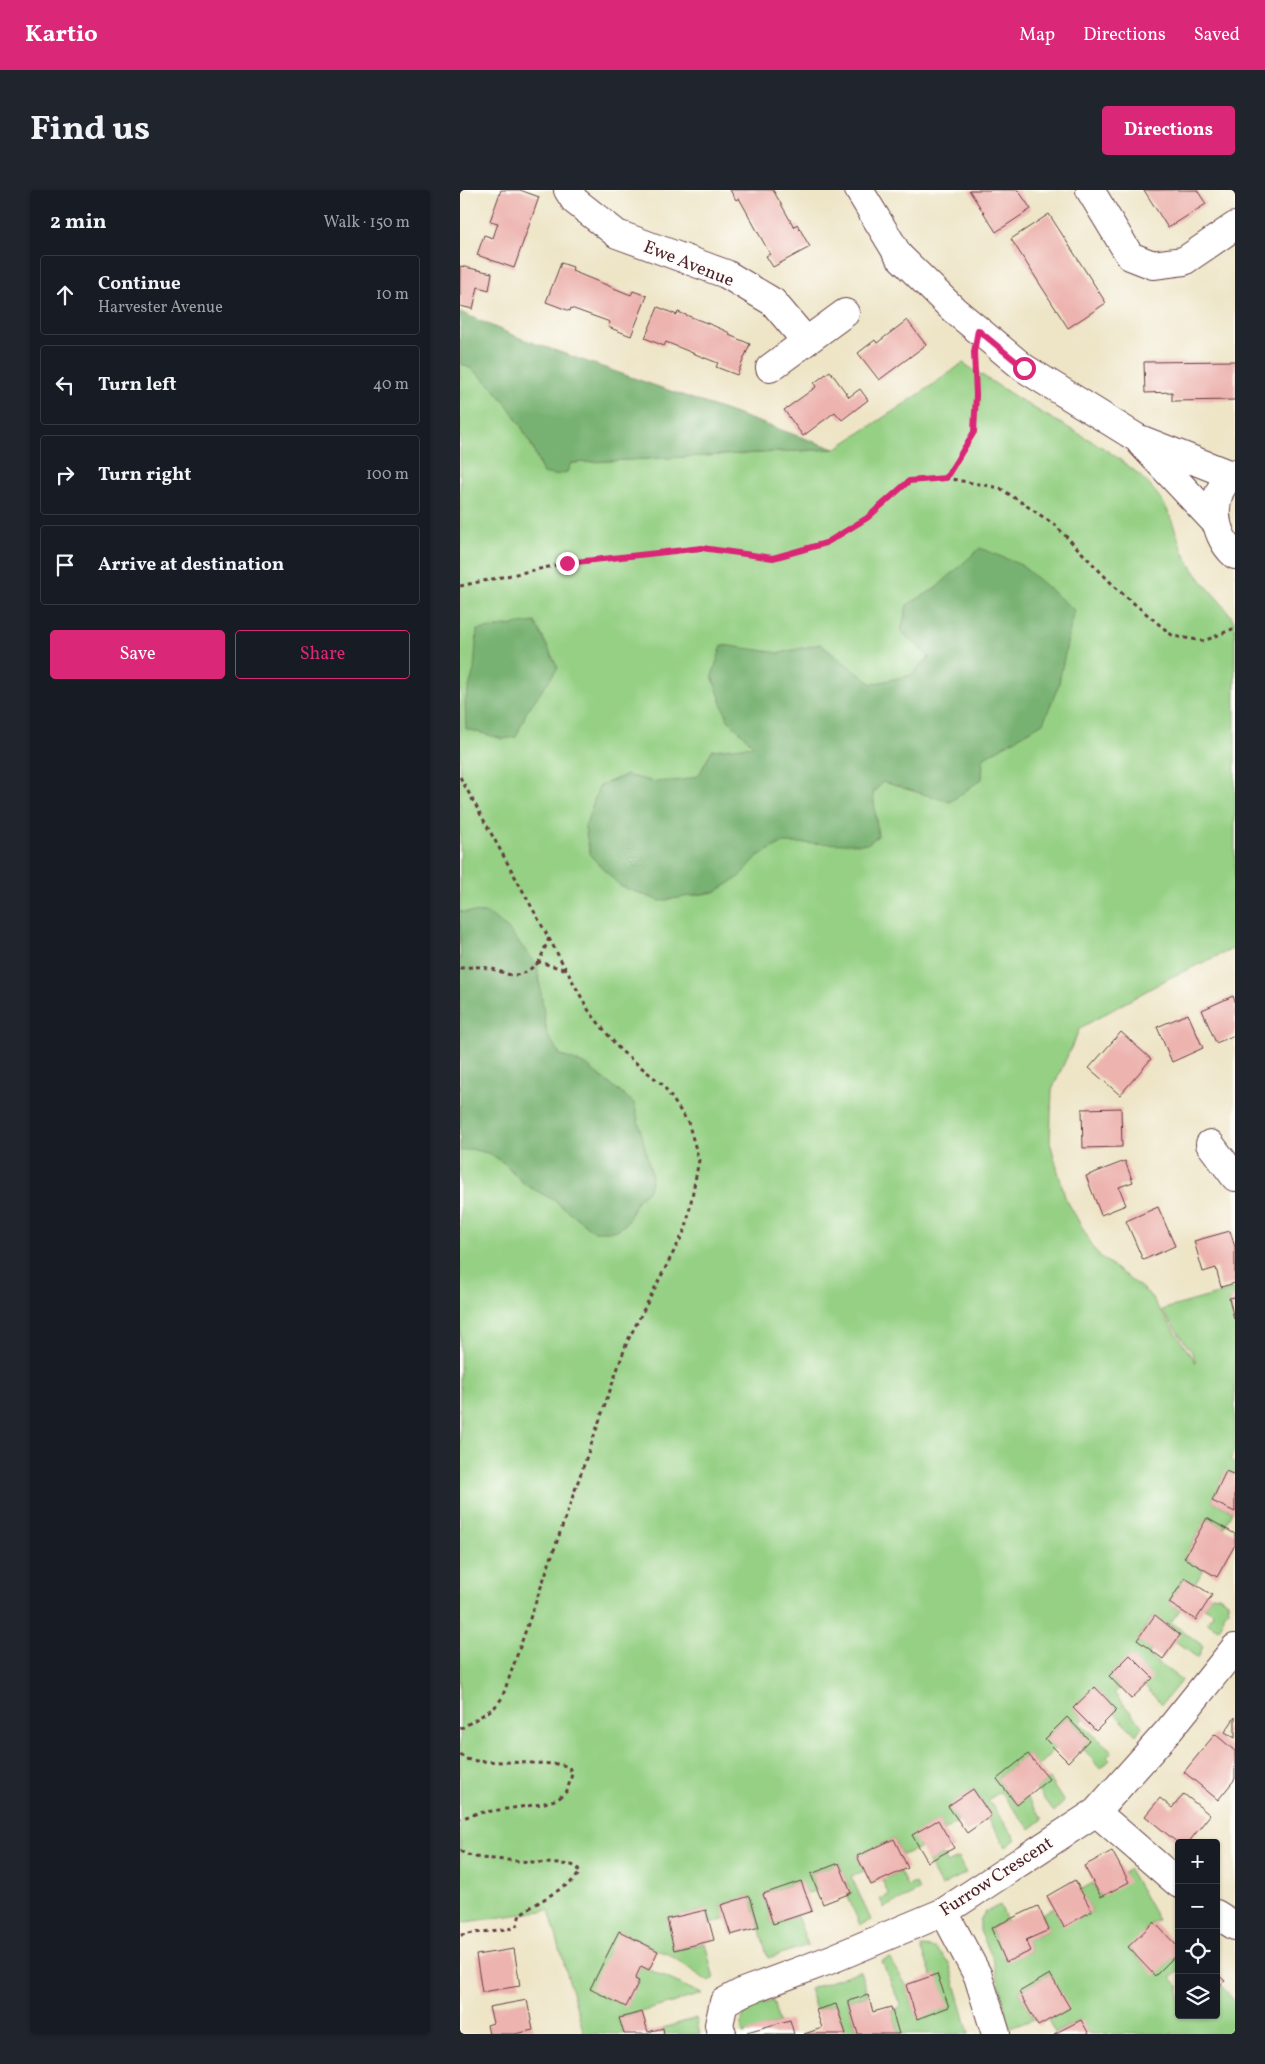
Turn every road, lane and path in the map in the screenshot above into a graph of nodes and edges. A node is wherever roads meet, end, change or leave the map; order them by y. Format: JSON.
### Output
{"nodes":[{"id":1,"x":568,"y":190,"type":"edge"},
{"id":2,"x":859,"y":190,"type":"edge"},
{"id":3,"x":1090,"y":190,"type":"edge"},
{"id":4,"x":1235,"y":226,"type":"edge"},
{"id":5,"x":845,"y":313,"type":"dead end"},
{"id":6,"x":978,"y":330,"type":"junction"},
{"id":7,"x":806,"y":341,"type":"junction"},
{"id":8,"x":770,"y":368,"type":"dead end"},
{"id":9,"x":1137,"y":438,"type":"junction"},
{"id":10,"x":1233,"y":474,"type":"edge"},
{"id":11,"x":946,"y":478,"type":"junction"},
{"id":12,"x":1215,"y":522,"type":"junction"},
{"id":13,"x":1235,"y":555,"type":"edge"},
{"id":14,"x":460,"y":586,"type":"edge"},
{"id":15,"x":1235,"y":628,"type":"edge"},
{"id":16,"x":460,"y":777,"type":"edge"},
{"id":17,"x":549,"y":938,"type":"junction"},
{"id":18,"x":539,"y":962,"type":"junction"},
{"id":19,"x":460,"y":968,"type":"edge"},
{"id":20,"x":567,"y":970,"type":"junction"},
{"id":21,"x":1210,"y":1144,"type":"dead end"},
{"id":22,"x":1235,"y":1177,"type":"edge"},
{"id":23,"x":1235,"y":1648,"type":"edge"},
{"id":24,"x":460,"y":1729,"type":"edge"},
{"id":25,"x":460,"y":1754,"type":"edge"},
{"id":26,"x":1096,"y":1812,"type":"junction"},
{"id":27,"x":460,"y":1819,"type":"edge"},
{"id":28,"x":460,"y":1850,"type":"edge"},
{"id":29,"x":1175,"y":1881,"type":"edge"},
{"id":30,"x":944,"y":1912,"type":"junction"},
{"id":31,"x":1220,"y":1917,"type":"edge"},
{"id":32,"x":1235,"y":1926,"type":"edge"},
{"id":33,"x":460,"y":1935,"type":"edge"},
{"id":34,"x":722,"y":2034,"type":"edge"},
{"id":35,"x":996,"y":2034,"type":"edge"}],
"edges":[{"from":1,"to":7,"type":"street","name":"Ewe Avenue"},
{"from":2,"to":6,"type":"street"},
{"from":3,"to":4,"type":"street"},
{"from":5,"to":7,"type":"street"},
{"from":6,"to":9,"type":"street"},
{"from":6,"to":11,"type":"path"},
{"from":7,"to":8,"type":"street"},
{"from":9,"to":10,"type":"street"},
{"from":9,"to":12,"type":"street"},
{"from":10,"to":12,"type":"street"},
{"from":11,"to":14,"type":"path"},
{"from":11,"to":15,"type":"path"},
{"from":12,"to":13,"type":"street"},
{"from":16,"to":17,"type":"path"},
{"from":17,"to":18,"type":"path"},
{"from":17,"to":20,"type":"path"},
{"from":18,"to":19,"type":"path"},
{"from":18,"to":20,"type":"path"},
{"from":20,"to":24,"type":"path"},
{"from":21,"to":22,"type":"street"},
{"from":23,"to":26,"type":"street","name":"Furrow Crescent"},
{"from":25,"to":27,"type":"path"},
{"from":26,"to":29,"type":"street"},
{"from":26,"to":30,"type":"street","name":"Furrow Crescent"},
{"from":28,"to":33,"type":"path"},
{"from":30,"to":34,"type":"street","name":"Furrow Crescent"},
{"from":30,"to":35,"type":"street"},
{"from":31,"to":32,"type":"street"}]}
